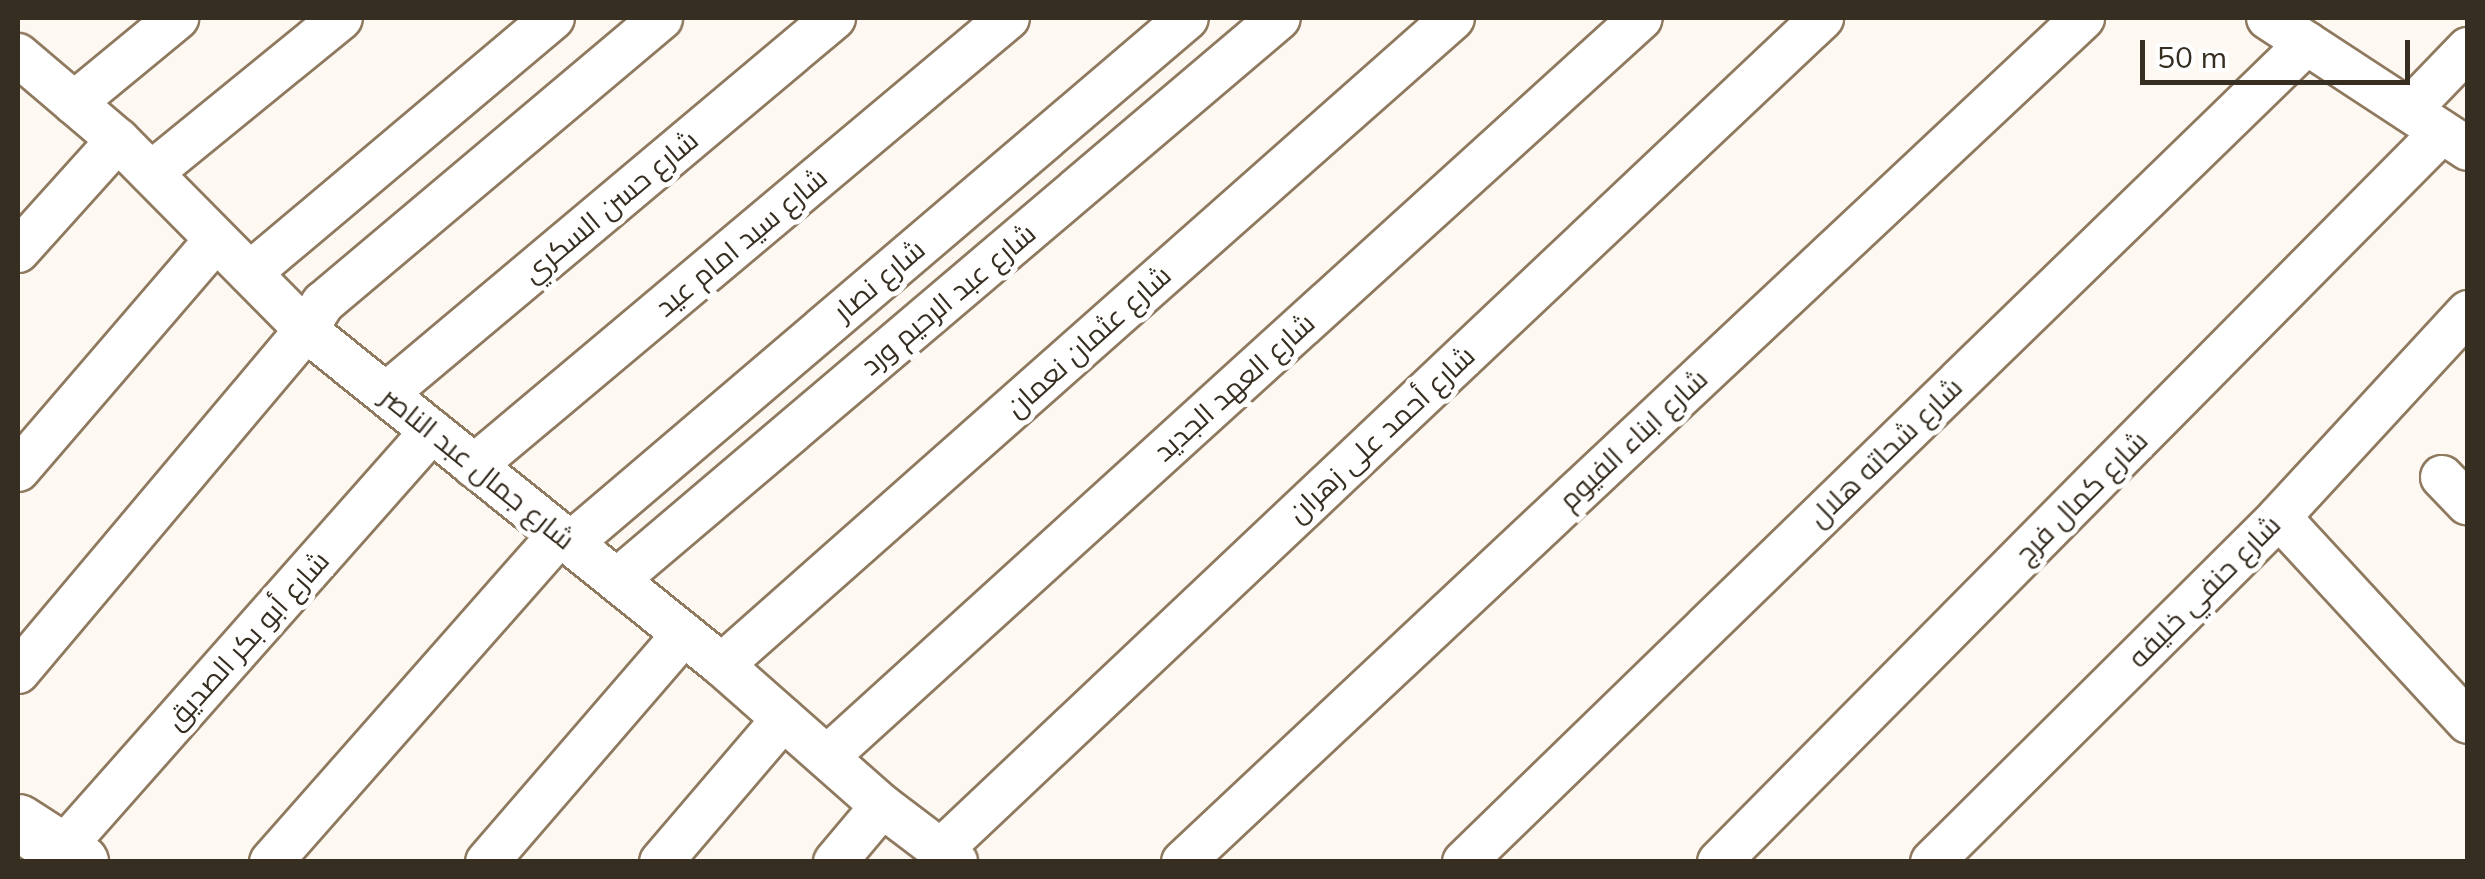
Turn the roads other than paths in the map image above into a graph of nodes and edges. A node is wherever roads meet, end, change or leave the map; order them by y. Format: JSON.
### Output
{"nodes":[{"id":1,"x":177,"y":18,"type":"edge"},
{"id":2,"x":342,"y":18,"type":"edge"},
{"id":3,"x":554,"y":18,"type":"edge"},
{"id":4,"x":661,"y":18,"type":"edge"},
{"id":5,"x":834,"y":18,"type":"edge"},
{"id":6,"x":1008,"y":18,"type":"edge"},
{"id":7,"x":1188,"y":18,"type":"edge"},
{"id":8,"x":1280,"y":18,"type":"edge"},
{"id":9,"x":1453,"y":18,"type":"edge"},
{"id":10,"x":1642,"y":18,"type":"edge"},
{"id":11,"x":1822,"y":18,"type":"edge"},
{"id":12,"x":2083,"y":18,"type":"edge"},
{"id":13,"x":2268,"y":18,"type":"edge"},
{"id":14,"x":2307,"y":43,"type":"junction"},
{"id":15,"x":2468,"y":49,"type":"edge"},
{"id":16,"x":18,"y":56,"type":"edge"},
{"id":17,"x":74,"y":103,"type":"junction"},
{"id":18,"x":2440,"y":131,"type":"edge"},
{"id":19,"x":118,"y":140,"type":"junction"},
{"id":20,"x":151,"y":174,"type":"junction"},
{"id":21,"x":216,"y":240,"type":"junction"},
{"id":22,"x":18,"y":251,"type":"edge"},
{"id":23,"x":250,"y":273,"type":"junction"},
{"id":24,"x":2468,"y":312,"type":"edge"},
{"id":25,"x":306,"y":330,"type":"junction"},
{"id":26,"x":386,"y":394,"type":"junction"},
{"id":27,"x":432,"y":431,"type":"junction"},
{"id":28,"x":474,"y":466,"type":"junction"},
{"id":29,"x":18,"y":470,"type":"edge"},
{"id":30,"x":2279,"y":517,"type":"junction"},
{"id":31,"x":565,"y":538,"type":"junction"},
{"id":32,"x":617,"y":580,"type":"junction"},
{"id":33,"x":684,"y":634,"type":"junction"},
{"id":34,"x":722,"y":666,"type":"junction"},
{"id":35,"x":18,"y":672,"type":"edge"},
{"id":36,"x":784,"y":719,"type":"junction"},
{"id":37,"x":2468,"y":722,"type":"edge"},
{"id":38,"x":827,"y":757,"type":"junction"},
{"id":39,"x":882,"y":806,"type":"junction"},
{"id":40,"x":53,"y":844,"type":"edge"},
{"id":41,"x":948,"y":856,"type":"edge"},
{"id":42,"x":271,"y":862,"type":"edge"},
{"id":43,"x":486,"y":862,"type":"edge"},
{"id":44,"x":661,"y":862,"type":"edge"},
{"id":45,"x":835,"y":862,"type":"edge"},
{"id":46,"x":1183,"y":862,"type":"edge"},
{"id":47,"x":1464,"y":862,"type":"edge"},
{"id":48,"x":1719,"y":862,"type":"edge"},
{"id":49,"x":1932,"y":862,"type":"edge"}],
"edges":[{"from":1,"to":17,"type":"street"},
{"from":2,"to":20,"type":"street"},
{"from":3,"to":23,"type":"street"},
{"from":4,"to":25,"type":"street"},
{"from":5,"to":26,"type":"street","name":"شارع حسن السكري"},
{"from":6,"to":28,"type":"street","name":"شارع سيد امام عيد"},
{"from":7,"to":31,"type":"street","name":"شارع نصار"},
{"from":8,"to":32,"type":"street","name":"شارع عبد الرحيم ورد"},
{"from":9,"to":34,"type":"street","name":"شارع عثمان نعمان"},
{"from":10,"to":38,"type":"street","name":"شارع العهد الجديد"},
{"from":11,"to":41,"type":"street","name":"شارع أحمد على زهران"},
{"from":12,"to":46,"type":"street","name":"شارع ابناء الفيوم"},
{"from":13,"to":14,"type":"street"},
{"from":14,"to":18,"type":"street"},
{"from":14,"to":47,"type":"street","name":"شارع شحاته هلال"},
{"from":15,"to":18,"type":"street","name":"شارع كمال فرج"},
{"from":16,"to":17,"type":"street","name":"شارع جمال عبد الناصر"},
{"from":17,"to":19,"type":"street","name":"شارع جمال عبد الناصر"},
{"from":18,"to":48,"type":"street","name":"شارع كمال فرج"},
{"from":19,"to":20,"type":"street","name":"شارع جمال عبد الناصر"},
{"from":19,"to":22,"type":"street"},
{"from":20,"to":21,"type":"street","name":"شارع جمال عبد الناصر"},
{"from":21,"to":23,"type":"street","name":"شارع جمال عبد الناصر"},
{"from":21,"to":29,"type":"street"},
{"from":23,"to":25,"type":"street","name":"شارع جمال عبد الناصر"},
{"from":24,"to":30,"type":"street","name":"شارع حنفي خليفه"},
{"from":25,"to":26,"type":"street","name":"شارع جمال عبد الناصر"},
{"from":25,"to":35,"type":"street"},
{"from":26,"to":27,"type":"street","name":"شارع جمال عبد الناصر"},
{"from":27,"to":28,"type":"street","name":"شارع جمال عبد الناصر"},
{"from":27,"to":40,"type":"street","name":"شارع أبو بكر الصديق"},
{"from":28,"to":31,"type":"street","name":"شارع جمال عبد الناصر"},
{"from":30,"to":37,"type":"street"},
{"from":30,"to":49,"type":"street","name":"شارع حنفي خليفه"},
{"from":31,"to":32,"type":"street","name":"شارع جمال عبد الناصر"},
{"from":31,"to":42,"type":"street","name":"شارع نصار"},
{"from":32,"to":33,"type":"street","name":"شارع جمال عبد الناصر"},
{"from":33,"to":34,"type":"street","name":"شارع جمال عبد الناصر"},
{"from":33,"to":43,"type":"street"},
{"from":34,"to":36,"type":"street","name":"شارع جمال عبد الناصر"},
{"from":36,"to":38,"type":"street","name":"شارع جمال عبد الناصر"},
{"from":36,"to":44,"type":"street"},
{"from":38,"to":39,"type":"street","name":"شارع جمال عبد الناصر"},
{"from":39,"to":41,"type":"street","name":"شارع جمال عبد الناصر"},
{"from":39,"to":45,"type":"street"}]}
